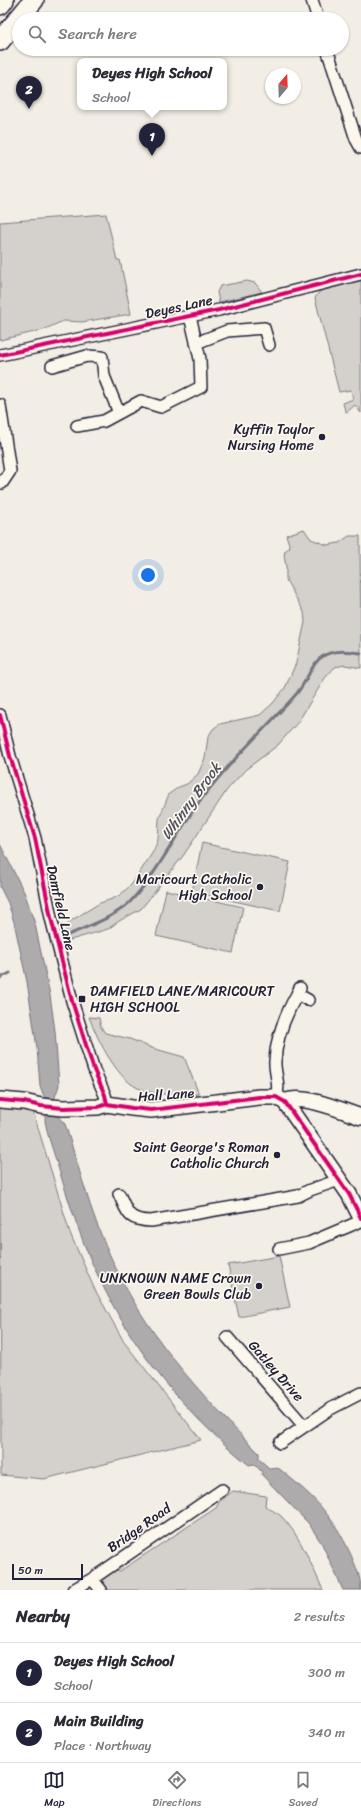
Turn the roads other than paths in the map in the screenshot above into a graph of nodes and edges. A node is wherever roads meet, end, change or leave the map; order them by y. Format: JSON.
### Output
{"nodes":[{"id":1,"x":4,"y":0,"type":"edge"},
{"id":2,"x":34,"y":0,"type":"edge"},
{"id":3,"x":312,"y":0,"type":"edge"},
{"id":4,"x":0,"y":5,"type":"edge"},
{"id":5,"x":24,"y":12,"type":"edge"},
{"id":6,"x":316,"y":12,"type":"edge"},
{"id":7,"x":12,"y":27,"type":"edge"},
{"id":8,"x":0,"y":41,"type":"edge"},
{"id":9,"x":329,"y":56,"type":"edge"},
{"id":10,"x":361,"y":148,"type":"edge"},
{"id":11,"x":361,"y":274,"type":"edge"},
{"id":12,"x":190,"y":316,"type":"junction"},
{"id":13,"x":196,"y":343,"type":"junction"},
{"id":14,"x":269,"y":346,"type":"dead end"},
{"id":15,"x":0,"y":355,"type":"edge"},
{"id":16,"x":52,"y":366,"type":"dead end"},
{"id":17,"x":0,"y":405,"type":"edge"},
{"id":18,"x":119,"y":413,"type":"junction"},
{"id":19,"x":77,"y":426,"type":"dead end"},
{"id":20,"x":2,"y":436,"type":"edge"},
{"id":21,"x":0,"y":482,"type":"edge"},
{"id":22,"x":0,"y":715,"type":"edge"},
{"id":23,"x":5,"y":754,"type":"edge"},
{"id":24,"x":308,"y":1000,"type":"dead end"},
{"id":25,"x":280,"y":1099,"type":"junction"},
{"id":26,"x":0,"y":1100,"type":"edge"},
{"id":27,"x":107,"y":1104,"type":"junction"},
{"id":28,"x":360,"y":1116,"type":"edge"},
{"id":29,"x":339,"y":1180,"type":"junction"},
{"id":30,"x":119,"y":1194,"type":"dead end"},
{"id":31,"x":361,"y":1220,"type":"edge"},
{"id":32,"x":279,"y":1249,"type":"dead end"},
{"id":33,"x":227,"y":1336,"type":"dead end"},
{"id":34,"x":361,"y":1393,"type":"edge"},
{"id":35,"x":304,"y":1426,"type":"junction"},
{"id":36,"x":280,"y":1443,"type":"dead end"},
{"id":37,"x":222,"y":1490,"type":"dead end"},
{"id":38,"x":92,"y":1579,"type":"junction"},
{"id":39,"x":73,"y":1590,"type":"edge"},
{"id":40,"x":101,"y":1590,"type":"edge"}],
"edges":[{"from":1,"to":4,"type":"highway"},
{"from":2,"to":5,"type":"highway"},
{"from":3,"to":6,"type":"street"},
{"from":7,"to":8,"type":"highway"},
{"from":9,"to":10,"type":"street"},
{"from":11,"to":12,"type":"street","name":"Deyes Lane"},
{"from":12,"to":13,"type":"street"},
{"from":12,"to":15,"type":"street","name":"Deyes Lane"},
{"from":13,"to":14,"type":"street"},
{"from":13,"to":18,"type":"street"},
{"from":16,"to":18,"type":"street"},
{"from":17,"to":20,"type":"street"},
{"from":18,"to":19,"type":"street"},
{"from":20,"to":21,"type":"street"},
{"from":22,"to":23,"type":"street","name":"Damfield Lane"},
{"from":23,"to":27,"type":"street","name":"Damfield Lane"},
{"from":24,"to":25,"type":"street"},
{"from":25,"to":27,"type":"street","name":"Hall Lane"},
{"from":25,"to":28,"type":"street","name":"Hall Lane"},
{"from":25,"to":29,"type":"street"},
{"from":26,"to":27,"type":"street","name":"Hall Lane"},
{"from":29,"to":30,"type":"street"},
{"from":29,"to":31,"type":"street"},
{"from":31,"to":32,"type":"street"},
{"from":33,"to":35,"type":"street","name":"Gatley Drive"},
{"from":34,"to":35,"type":"street"},
{"from":35,"to":36,"type":"street"},
{"from":37,"to":38,"type":"street","name":"Bridge Road"},
{"from":38,"to":39,"type":"street","name":"Bridge Road"},
{"from":38,"to":40,"type":"street"}]}
